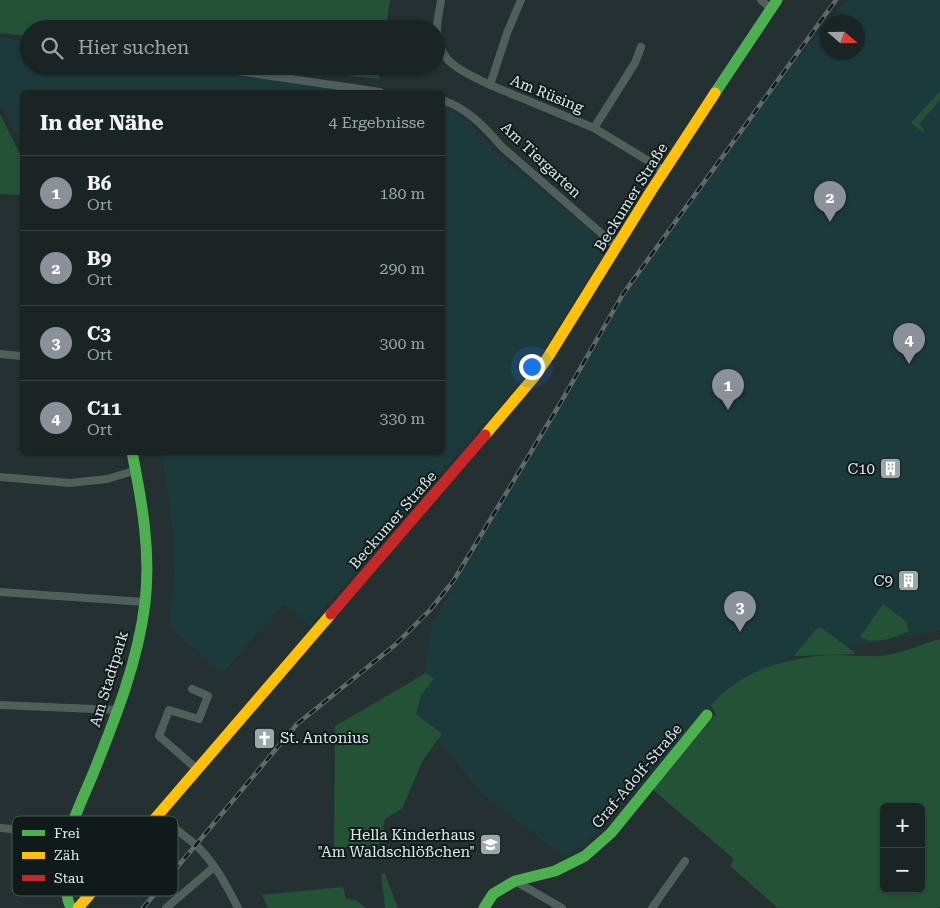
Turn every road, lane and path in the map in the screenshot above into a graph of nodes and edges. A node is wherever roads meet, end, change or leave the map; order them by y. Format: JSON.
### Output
{"nodes":[{"id":1,"x":441,"y":0,"type":"edge"},
{"id":2,"x":522,"y":0,"type":"edge"},
{"id":3,"x":761,"y":0,"type":"edge"},
{"id":4,"x":774,"y":5,"type":"edge"},
{"id":5,"x":438,"y":20,"type":"edge"},
{"id":6,"x":641,"y":47,"type":"dead end"},
{"id":7,"x":445,"y":56,"type":"edge"},
{"id":8,"x":264,"y":75,"type":"edge"},
{"id":9,"x":490,"y":85,"type":"junction"},
{"id":10,"x":366,"y":90,"type":"edge"},
{"id":11,"x":445,"y":101,"type":"edge"},
{"id":12,"x":594,"y":128,"type":"junction"},
{"id":13,"x":664,"y":171,"type":"junction"},
{"id":14,"x":617,"y":247,"type":"junction"},
{"id":15,"x":0,"y":354,"type":"edge"},
{"id":16,"x":20,"y":356,"type":"edge"},
{"id":17,"x":133,"y":455,"type":"edge"},
{"id":18,"x":136,"y":470,"type":"junction"},
{"id":19,"x":0,"y":477,"type":"edge"},
{"id":20,"x":0,"y":592,"type":"edge"},
{"id":21,"x":145,"y":602,"type":"junction"},
{"id":22,"x":192,"y":689,"type":"dead end"},
{"id":23,"x":0,"y":705,"type":"edge"},
{"id":24,"x":118,"y":710,"type":"junction"},
{"id":25,"x":707,"y":716,"type":"dead end"},
{"id":26,"x":198,"y":770,"type":"junction"},
{"id":27,"x":76,"y":816,"type":"edge"},
{"id":28,"x":158,"y":816,"type":"edge"},
{"id":29,"x":178,"y":832,"type":"edge"},
{"id":30,"x":685,"y":861,"type":"dead end"},
{"id":31,"x":214,"y":867,"type":"junction"},
{"id":32,"x":515,"y":881,"type":"junction"},
{"id":33,"x":67,"y":896,"type":"edge"},
{"id":34,"x":88,"y":896,"type":"edge"},
{"id":35,"x":72,"y":908,"type":"edge"},
{"id":36,"x":78,"y":908,"type":"edge"},
{"id":37,"x":166,"y":908,"type":"edge"},
{"id":38,"x":238,"y":908,"type":"edge"},
{"id":39,"x":484,"y":908,"type":"edge"},
{"id":40,"x":562,"y":908,"type":"edge"},
{"id":41,"x":652,"y":908,"type":"edge"}],
"edges":[{"from":1,"to":5,"type":"street","name":"Am Rüsing"},
{"from":2,"to":9,"type":"street","name":"Am Rüsing"},
{"from":3,"to":4,"type":"street"},
{"from":4,"to":13,"type":"main road","name":"Beckumer Straße"},
{"from":6,"to":12,"type":"street","name":"Am Rüsing"},
{"from":7,"to":9,"type":"street","name":"Am Rüsing"},
{"from":8,"to":10,"type":"street"},
{"from":9,"to":12,"type":"street","name":"Am Rüsing"},
{"from":11,"to":14,"type":"street","name":"Am Tiergarten"},
{"from":12,"to":13,"type":"street","name":"Am Rüsing"},
{"from":13,"to":14,"type":"main road","name":"Beckumer Straße"},
{"from":14,"to":26,"type":"main road","name":"Beckumer Straße"},
{"from":15,"to":16,"type":"street"},
{"from":17,"to":18,"type":"main road","name":"Am Stadtpark"},
{"from":18,"to":19,"type":"street"},
{"from":18,"to":21,"type":"main road","name":"Am Stadtpark"},
{"from":20,"to":21,"type":"street"},
{"from":21,"to":24,"type":"main road","name":"Am Stadtpark"},
{"from":22,"to":26,"type":"street"},
{"from":23,"to":24,"type":"street"},
{"from":24,"to":27,"type":"main road","name":"Am Stadtpark"},
{"from":25,"to":32,"type":"main road","name":"Graf-Adolf-Straße"},
{"from":26,"to":28,"type":"main road","name":"Beckumer Straße"},
{"from":29,"to":31,"type":"street"},
{"from":30,"to":41,"type":"street"},
{"from":31,"to":37,"type":"street"},
{"from":31,"to":38,"type":"street"},
{"from":32,"to":39,"type":"main road","name":"Graf-Adolf-Straße"},
{"from":32,"to":40,"type":"street"},
{"from":33,"to":35,"type":"main road","name":"Am Stadtpark"},
{"from":34,"to":36,"type":"main road","name":"Beckumer Straße"}]}
